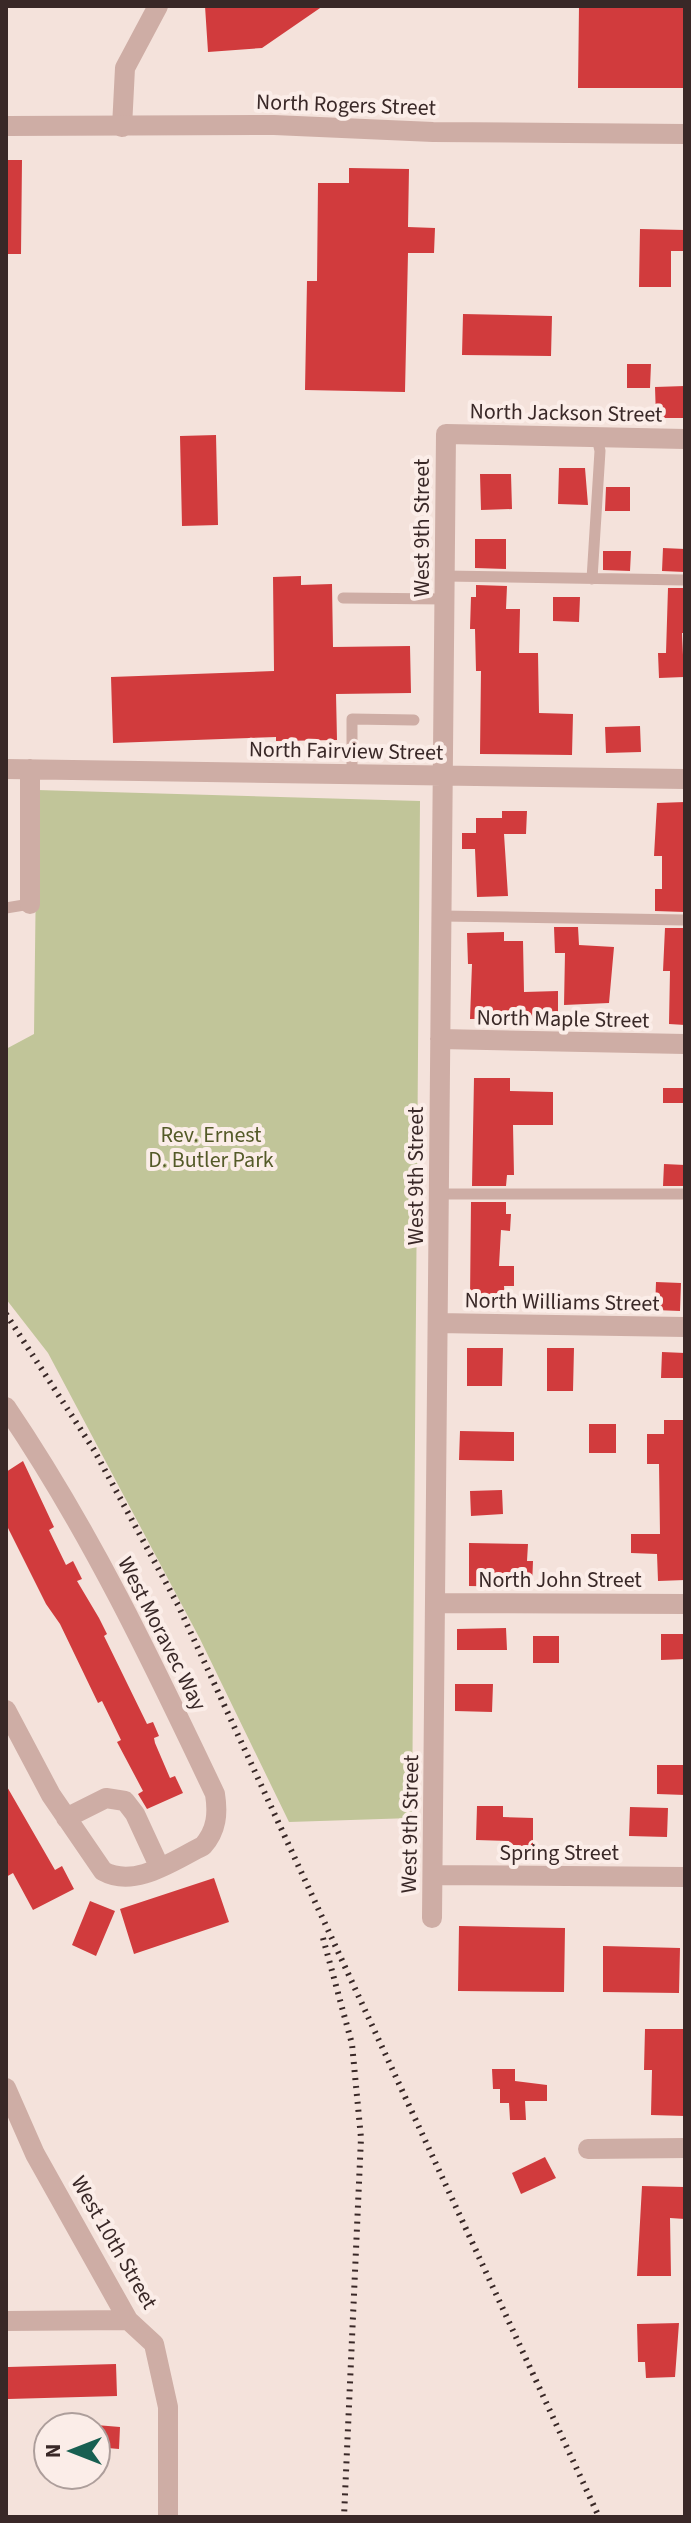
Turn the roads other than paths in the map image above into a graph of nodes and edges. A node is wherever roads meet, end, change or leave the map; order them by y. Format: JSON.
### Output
{"nodes":[{"id":1,"x":158,"y":6,"type":"edge"},
{"id":2,"x":6,"y":126,"type":"edge"},
{"id":3,"x":122,"y":127,"type":"junction"},
{"id":4,"x":685,"y":134,"type":"edge"},
{"id":5,"x":446,"y":434,"type":"joint"},
{"id":6,"x":597,"y":437,"type":"junction"},
{"id":7,"x":685,"y":439,"type":"edge"},
{"id":8,"x":445,"y":576,"type":"junction"},
{"id":9,"x":592,"y":579,"type":"junction"},
{"id":10,"x":685,"y":580,"type":"edge"},
{"id":11,"x":343,"y":598,"type":"dead end"},
{"id":12,"x":445,"y":599,"type":"junction"},
{"id":13,"x":414,"y":720,"type":"dead end"},
{"id":14,"x":6,"y":769,"type":"edge"},
{"id":15,"x":30,"y":769,"type":"junction"},
{"id":16,"x":352,"y":774,"type":"junction"},
{"id":17,"x":440,"y":776,"type":"junction"},
{"id":18,"x":685,"y":779,"type":"edge"},
{"id":19,"x":30,"y":904,"type":"joint"},
{"id":20,"x":6,"y":908,"type":"edge"},
{"id":21,"x":442,"y":916,"type":"junction"},
{"id":22,"x":685,"y":920,"type":"edge"},
{"id":23,"x":440,"y":1039,"type":"junction"},
{"id":24,"x":685,"y":1044,"type":"edge"},
{"id":25,"x":439,"y":1194,"type":"junction"},
{"id":26,"x":685,"y":1194,"type":"edge"},
{"id":27,"x":438,"y":1323,"type":"junction"},
{"id":28,"x":685,"y":1327,"type":"edge"},
{"id":29,"x":6,"y":1407,"type":"edge"},
{"id":30,"x":435,"y":1603,"type":"junction"},
{"id":31,"x":685,"y":1604,"type":"edge"},
{"id":32,"x":6,"y":1710,"type":"edge"},
{"id":33,"x":66,"y":1818,"type":"junction"},
{"id":34,"x":159,"y":1866,"type":"junction"},
{"id":35,"x":433,"y":1875,"type":"junction"},
{"id":36,"x":685,"y":1877,"type":"edge"},
{"id":37,"x":432,"y":1918,"type":"dead end"},
{"id":38,"x":6,"y":2088,"type":"edge"},
{"id":39,"x":685,"y":2148,"type":"edge"},
{"id":40,"x":588,"y":2149,"type":"dead end"},
{"id":41,"x":128,"y":2320,"type":"junction"},
{"id":42,"x":6,"y":2321,"type":"edge"},
{"id":43,"x":168,"y":2517,"type":"edge"}],
"edges":[{"from":1,"to":3,"type":"street"},
{"from":2,"to":3,"type":"street","name":"North Rogers Street"},
{"from":3,"to":4,"type":"street","name":"North Rogers Street"},
{"from":5,"to":6,"type":"street","name":"North Jackson Street"},
{"from":5,"to":8,"type":"street","name":"West 9th Street"},
{"from":6,"to":7,"type":"street","name":"North Jackson Street"},
{"from":6,"to":9,"type":"lane"},
{"from":8,"to":9,"type":"lane"},
{"from":8,"to":12,"type":"street","name":"West 9th Street"},
{"from":9,"to":10,"type":"lane"},
{"from":11,"to":12,"type":"lane"},
{"from":12,"to":17,"type":"street","name":"West 9th Street"},
{"from":13,"to":16,"type":"lane"},
{"from":14,"to":15,"type":"street","name":"North Fairview Street"},
{"from":15,"to":16,"type":"street","name":"North Fairview Street"},
{"from":15,"to":19,"type":"street"},
{"from":16,"to":17,"type":"street","name":"North Fairview Street"},
{"from":17,"to":18,"type":"street","name":"North Fairview Street"},
{"from":17,"to":21,"type":"street","name":"West 9th Street"},
{"from":19,"to":20,"type":"lane"},
{"from":21,"to":22,"type":"lane"},
{"from":21,"to":23,"type":"street","name":"West 9th Street"},
{"from":23,"to":24,"type":"street","name":"North Maple Street"},
{"from":23,"to":25,"type":"street","name":"West 9th Street"},
{"from":25,"to":26,"type":"lane"},
{"from":25,"to":27,"type":"street","name":"West 9th Street"},
{"from":27,"to":28,"type":"street","name":"North Williams Street"},
{"from":27,"to":30,"type":"street","name":"West 9th Street"},
{"from":29,"to":34,"type":"street","name":"West Moravec Way"},
{"from":30,"to":31,"type":"street","name":"North John Street"},
{"from":30,"to":35,"type":"street","name":"West 9th Street"},
{"from":32,"to":33,"type":"street","name":"West Moravec Way"},
{"from":33,"to":34,"type":"street","name":"West Moravec Way"},
{"from":33,"to":34,"type":"street"},
{"from":35,"to":36,"type":"street","name":"Spring Street"},
{"from":35,"to":37,"type":"street","name":"West 9th Street"},
{"from":38,"to":41,"type":"street","name":"West 10th Street"},
{"from":39,"to":40,"type":"street"},
{"from":41,"to":42,"type":"street"},
{"from":41,"to":43,"type":"street","name":"West 10th Street"}]}
